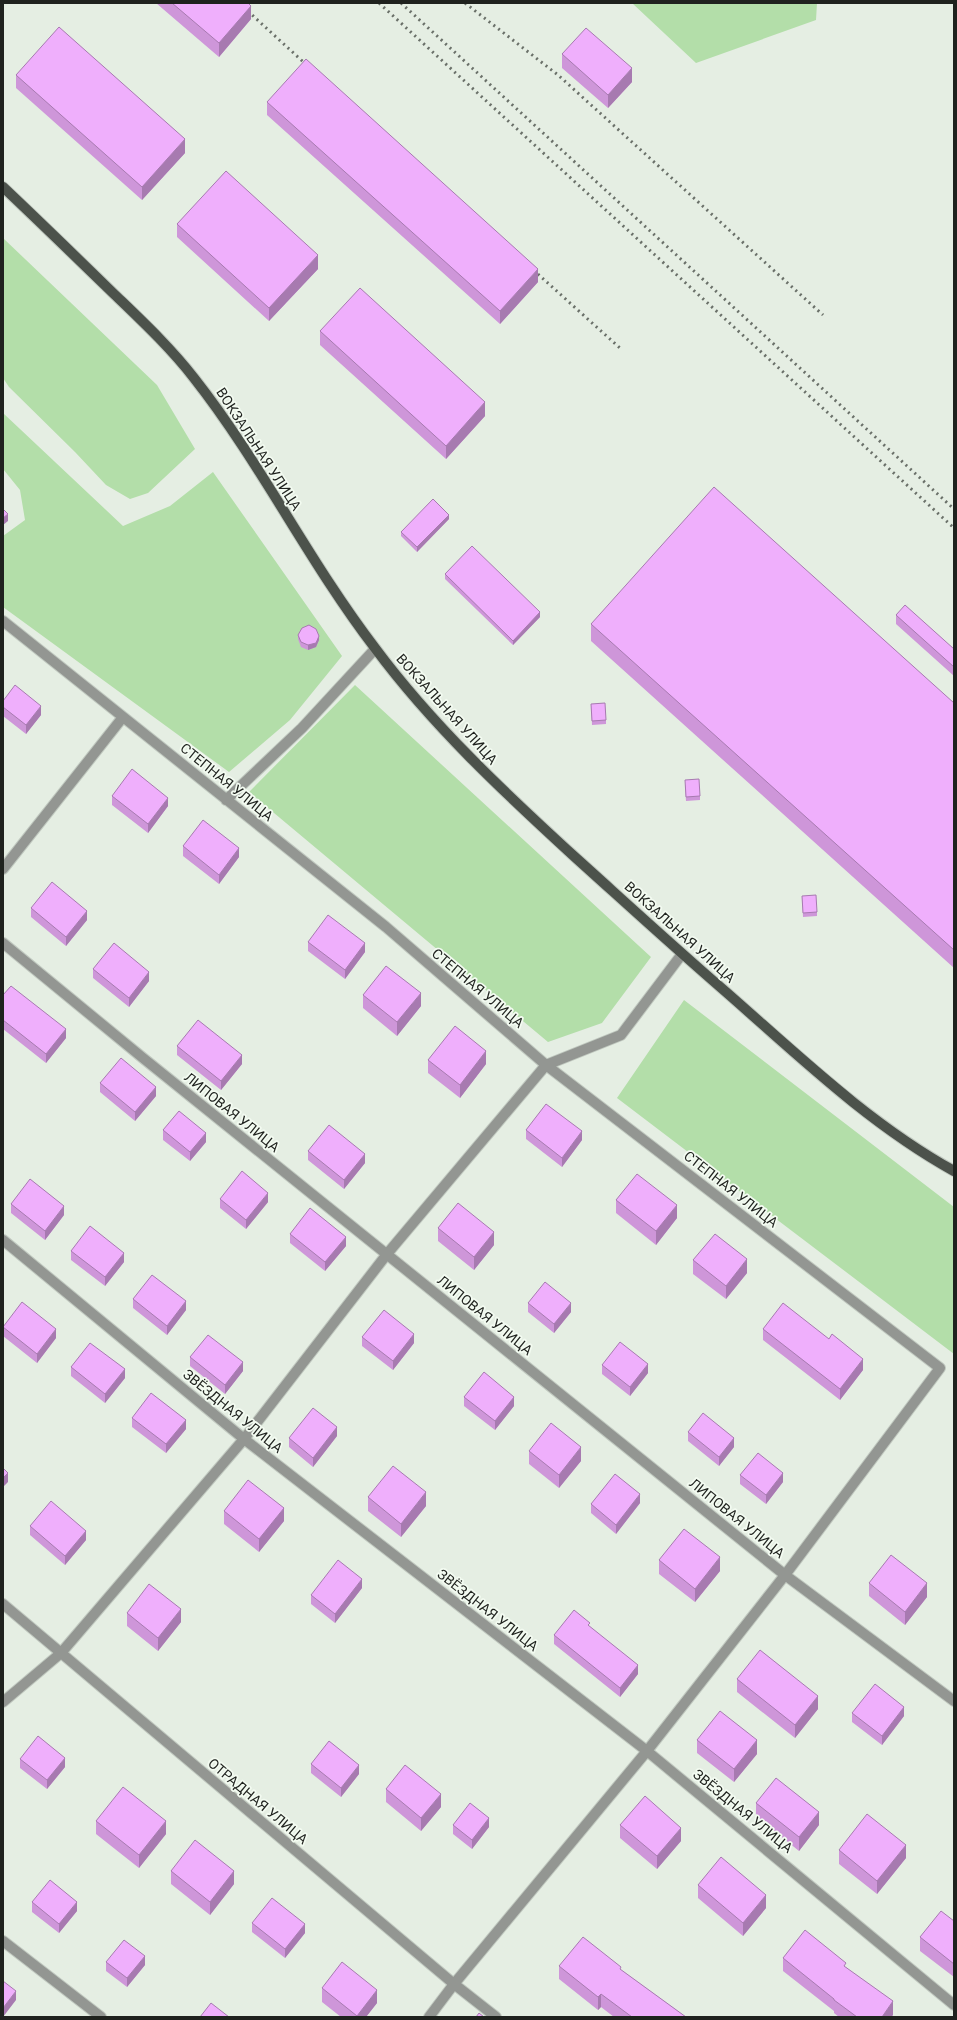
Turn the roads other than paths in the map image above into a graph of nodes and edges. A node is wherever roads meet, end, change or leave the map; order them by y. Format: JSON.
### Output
{"nodes":[{"id":1,"x":3,"y":187,"type":"edge"},
{"id":2,"x":3,"y":621,"type":"edge"},
{"id":3,"x":375,"y":649,"type":"junction"},
{"id":4,"x":123,"y":717,"type":"junction"},
{"id":5,"x":226,"y":800,"type":"junction"},
{"id":6,"x":3,"y":869,"type":"edge"},
{"id":7,"x":3,"y":943,"type":"edge"},
{"id":8,"x":682,"y":954,"type":"junction"},
{"id":9,"x":546,"y":1065,"type":"junction"},
{"id":10,"x":954,"y":1171,"type":"edge"},
{"id":11,"x":3,"y":1240,"type":"edge"},
{"id":12,"x":387,"y":1254,"type":"junction"},
{"id":13,"x":244,"y":1439,"type":"junction"},
{"id":14,"x":785,"y":1575,"type":"junction"},
{"id":15,"x":3,"y":1604,"type":"edge"},
{"id":16,"x":61,"y":1653,"type":"junction"},
{"id":17,"x":3,"y":1702,"type":"edge"},
{"id":18,"x":954,"y":1702,"type":"edge"},
{"id":19,"x":647,"y":1751,"type":"junction"},
{"id":20,"x":3,"y":1941,"type":"edge"},
{"id":21,"x":454,"y":1984,"type":"junction"},
{"id":22,"x":954,"y":2005,"type":"edge"},
{"id":23,"x":101,"y":2017,"type":"edge"},
{"id":24,"x":429,"y":2017,"type":"edge"},
{"id":25,"x":496,"y":2017,"type":"edge"}],
"edges":[{"from":1,"to":3,"type":"main road","name":"ВОКЗАЛЬНАЯ УЛИЦА"},
{"from":2,"to":4,"type":"street","name":"СТЕПНАЯ УЛИЦА"},
{"from":3,"to":5,"type":"street"},
{"from":3,"to":8,"type":"main road","name":"ВОКЗАЛЬНАЯ УЛИЦА"},
{"from":4,"to":5,"type":"street","name":"СТЕПНАЯ УЛИЦА"},
{"from":4,"to":6,"type":"street"},
{"from":5,"to":9,"type":"street","name":"СТЕПНАЯ УЛИЦА"},
{"from":7,"to":12,"type":"street","name":"ЛИПОВАЯ УЛИЦА"},
{"from":8,"to":9,"type":"street"},
{"from":8,"to":10,"type":"main road","name":"ВОКЗАЛЬНАЯ УЛИЦА"},
{"from":9,"to":12,"type":"street"},
{"from":9,"to":14,"type":"street","name":"СТЕПНАЯ УЛИЦА"},
{"from":11,"to":13,"type":"street","name":"ЗВЁЗДНАЯ УЛИЦА"},
{"from":12,"to":13,"type":"street"},
{"from":12,"to":14,"type":"street","name":"ЛИПОВАЯ УЛИЦА"},
{"from":13,"to":16,"type":"street"},
{"from":13,"to":19,"type":"street","name":"ЗВЁЗДНАЯ УЛИЦА"},
{"from":14,"to":18,"type":"street","name":"ЛИПОВАЯ УЛИЦА"},
{"from":14,"to":19,"type":"street"},
{"from":15,"to":16,"type":"street","name":"ОТРАДНАЯ УЛИЦА"},
{"from":16,"to":17,"type":"street"},
{"from":16,"to":21,"type":"street","name":"ОТРАДНАЯ УЛИЦА"},
{"from":19,"to":21,"type":"street"},
{"from":19,"to":22,"type":"street","name":"ЗВЁЗДНАЯ УЛИЦА"},
{"from":20,"to":23,"type":"street"},
{"from":21,"to":24,"type":"street"},
{"from":21,"to":25,"type":"street","name":"ОТРАДНАЯ УЛИЦА"}]}
